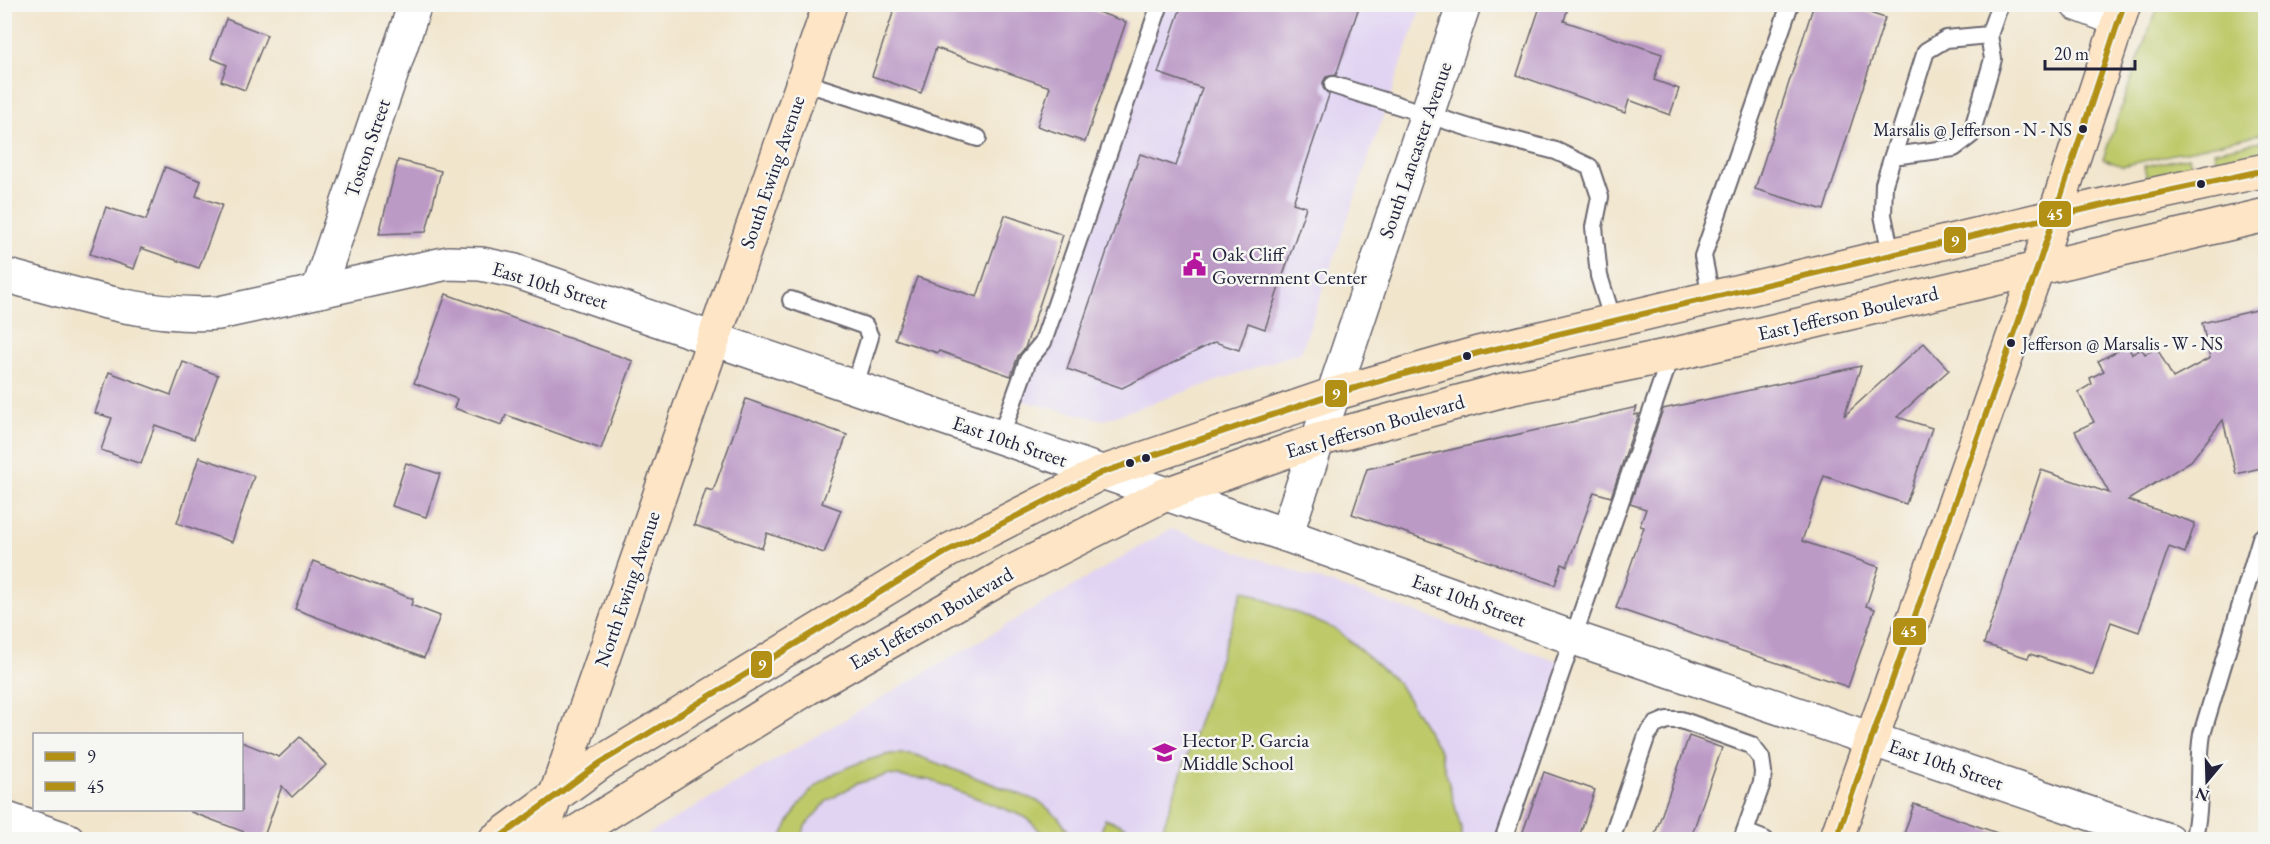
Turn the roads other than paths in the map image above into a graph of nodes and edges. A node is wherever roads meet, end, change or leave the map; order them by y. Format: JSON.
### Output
{"nodes":[{"id":1,"x":415,"y":4,"type":"edge"},
{"id":2,"x":830,"y":4,"type":"edge"},
{"id":3,"x":1160,"y":4,"type":"edge"},
{"id":4,"x":1464,"y":4,"type":"edge"},
{"id":5,"x":1790,"y":4,"type":"edge"},
{"id":6,"x":2001,"y":4,"type":"edge"},
{"id":7,"x":2076,"y":4,"type":"edge"},
{"id":8,"x":2122,"y":12,"type":"edge"},
{"id":9,"x":1989,"y":35,"type":"junction"},
{"id":10,"x":803,"y":82,"type":"junction"},
{"id":11,"x":1333,"y":85,"type":"dead end"},
{"id":12,"x":1427,"y":115,"type":"junction"},
{"id":13,"x":978,"y":138,"type":"dead end"},
{"id":14,"x":1893,"y":156,"type":"junction"},
{"id":15,"x":2265,"y":170,"type":"edge"},
{"id":16,"x":2265,"y":215,"type":"edge"},
{"id":17,"x":2054,"y":216,"type":"junction"},
{"id":18,"x":1891,"y":255,"type":"junction"},
{"id":19,"x":2037,"y":269,"type":"junction"},
{"id":20,"x":4,"y":275,"type":"edge"},
{"id":21,"x":318,"y":291,"type":"junction"},
{"id":22,"x":1712,"y":297,"type":"junction"},
{"id":23,"x":791,"y":300,"type":"dead end"},
{"id":24,"x":1613,"y":321,"type":"junction"},
{"id":25,"x":715,"y":339,"type":"junction"},
{"id":26,"x":1671,"y":355,"type":"junction"},
{"id":27,"x":854,"y":387,"type":"junction"},
{"id":28,"x":1334,"y":394,"type":"junction"},
{"id":29,"x":1000,"y":438,"type":"junction"},
{"id":30,"x":1318,"y":440,"type":"junction"},
{"id":31,"x":1101,"y":473,"type":"junction"},
{"id":32,"x":1164,"y":495,"type":"junction"},
{"id":33,"x":2265,"y":534,"type":"edge"},
{"id":34,"x":1286,"y":535,"type":"junction"},
{"id":35,"x":1571,"y":637,"type":"junction"},
{"id":36,"x":781,"y":652,"type":"junction"},
{"id":37,"x":806,"y":689,"type":"junction"},
{"id":38,"x":1871,"y":738,"type":"junction"},
{"id":39,"x":556,"y":792,"type":"junction"},
{"id":40,"x":4,"y":818,"type":"edge"},
{"id":41,"x":1744,"y":836,"type":"edge"},
{"id":42,"x":68,"y":840,"type":"edge"},
{"id":43,"x":495,"y":840,"type":"edge"},
{"id":44,"x":540,"y":840,"type":"edge"},
{"id":45,"x":564,"y":840,"type":"edge"},
{"id":46,"x":1503,"y":840,"type":"edge"},
{"id":47,"x":1611,"y":840,"type":"edge"},
{"id":48,"x":1765,"y":840,"type":"edge"},
{"id":49,"x":1836,"y":840,"type":"edge"},
{"id":50,"x":2168,"y":840,"type":"edge"},
{"id":51,"x":2193,"y":840,"type":"edge"}],
"edges":[{"from":1,"to":21,"type":"street","name":"Toston Street"},
{"from":2,"to":10,"type":"main road","name":"South Ewing Avenue"},
{"from":3,"to":29,"type":"lane"},
{"from":4,"to":12,"type":"street","name":"South Lancaster Avenue"},
{"from":5,"to":22,"type":"lane"},
{"from":6,"to":9,"type":"lane"},
{"from":7,"to":8,"type":"street"},
{"from":8,"to":17,"type":"main road"},
{"from":9,"to":14,"type":"lane"},
{"from":9,"to":14,"type":"lane"},
{"from":10,"to":13,"type":"lane"},
{"from":10,"to":25,"type":"main road","name":"South Ewing Avenue"},
{"from":11,"to":12,"type":"lane"},
{"from":12,"to":24,"type":"lane"},
{"from":12,"to":28,"type":"street","name":"South Lancaster Avenue"},
{"from":14,"to":18,"type":"lane"},
{"from":15,"to":17,"type":"main road","name":"East Jefferson Boulevard"},
{"from":16,"to":19,"type":"main road","name":"East Jefferson Boulevard"},
{"from":17,"to":18,"type":"main road","name":"East Jefferson Boulevard"},
{"from":17,"to":19,"type":"main road"},
{"from":18,"to":22,"type":"main road","name":"East Jefferson Boulevard"},
{"from":19,"to":26,"type":"main road","name":"East Jefferson Boulevard"},
{"from":19,"to":38,"type":"main road"},
{"from":20,"to":21,"type":"street","name":"East 10th Street"},
{"from":21,"to":25,"type":"street","name":"East 10th Street"},
{"from":22,"to":24,"type":"main road","name":"East Jefferson Boulevard"},
{"from":23,"to":27,"type":"lane"},
{"from":24,"to":28,"type":"main road","name":"East Jefferson Boulevard"},
{"from":25,"to":27,"type":"street","name":"East 10th Street"},
{"from":25,"to":39,"type":"main road","name":"North Ewing Avenue"},
{"from":26,"to":30,"type":"main road","name":"East Jefferson Boulevard"},
{"from":26,"to":35,"type":"lane"},
{"from":27,"to":29,"type":"street","name":"East 10th Street"},
{"from":28,"to":30,"type":"street","name":"South Lancaster Avenue"},
{"from":28,"to":31,"type":"main road","name":"East Jefferson Boulevard"},
{"from":29,"to":31,"type":"street","name":"East 10th Street"},
{"from":30,"to":32,"type":"main road","name":"East Jefferson Boulevard"},
{"from":30,"to":34,"type":"street","name":"South Lancaster Avenue"},
{"from":31,"to":32,"type":"street","name":"East 10th Street"},
{"from":31,"to":36,"type":"main road","name":"East Jefferson Boulevard"},
{"from":32,"to":34,"type":"street","name":"East 10th Street"},
{"from":32,"to":37,"type":"main road","name":"East Jefferson Boulevard"},
{"from":33,"to":51,"type":"lane"},
{"from":34,"to":35,"type":"street","name":"East 10th Street"},
{"from":35,"to":38,"type":"street","name":"East 10th Street"},
{"from":35,"to":46,"type":"lane"},
{"from":36,"to":37,"type":"main road"},
{"from":36,"to":39,"type":"main road","name":"East Jefferson Boulevard"},
{"from":37,"to":45,"type":"main road","name":"East Jefferson Boulevard"},
{"from":38,"to":49,"type":"main road"},
{"from":38,"to":50,"type":"street","name":"East 10th Street"},
{"from":39,"to":43,"type":"main road","name":"East Jefferson Boulevard"},
{"from":39,"to":44,"type":"main road","name":"North Ewing Avenue"},
{"from":40,"to":42,"type":"street"},
{"from":41,"to":47,"type":"lane"},
{"from":41,"to":48,"type":"lane"}]}
